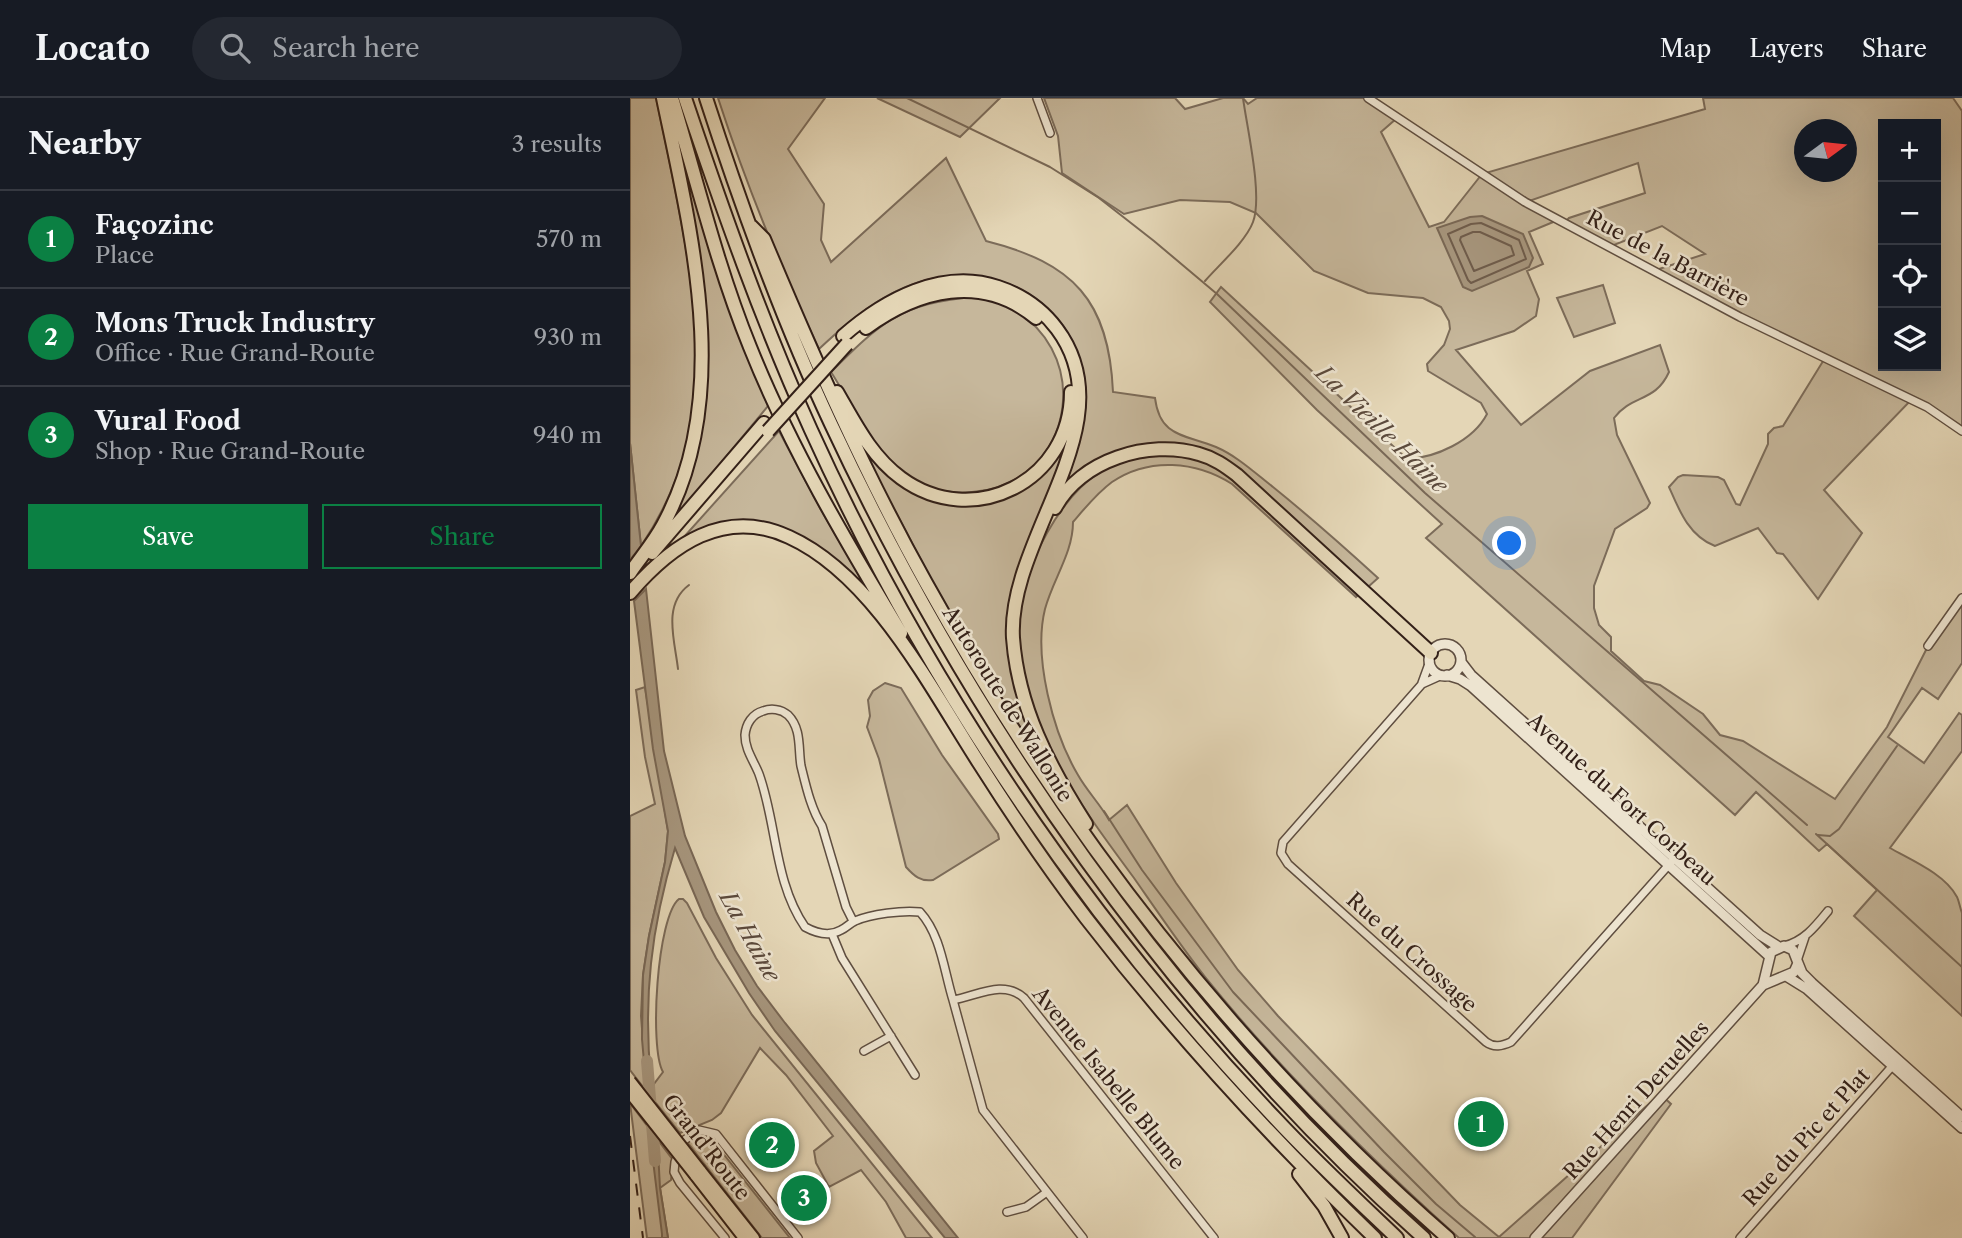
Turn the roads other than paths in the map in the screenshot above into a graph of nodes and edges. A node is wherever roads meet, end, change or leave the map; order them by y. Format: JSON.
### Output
{"nodes":[{"id":1,"x":663,"y":98,"type":"edge"},
{"id":2,"x":672,"y":98,"type":"edge"},
{"id":3,"x":685,"y":98,"type":"edge"},
{"id":4,"x":706,"y":98,"type":"edge"},
{"id":5,"x":1038,"y":98,"type":"edge"},
{"id":6,"x":1368,"y":98,"type":"edge"},
{"id":7,"x":1051,"y":133,"type":"dead end"},
{"id":8,"x":746,"y":220,"type":"junction"},
{"id":9,"x":793,"y":308,"type":"junction"},
{"id":10,"x":845,"y":340,"type":"junction"},
{"id":11,"x":766,"y":427,"type":"junction"},
{"id":12,"x":1962,"y":431,"type":"edge"},
{"id":13,"x":1035,"y":537,"type":"junction"},
{"id":14,"x":630,"y":573,"type":"edge"},
{"id":15,"x":647,"y":573,"type":"junction"},
{"id":16,"x":630,"y":579,"type":"edge"},
{"id":17,"x":630,"y":593,"type":"edge"},
{"id":18,"x":1962,"y":598,"type":"edge"},
{"id":19,"x":1928,"y":646,"type":"dead end"},
{"id":20,"x":1430,"y":657,"type":"junction"},
{"id":21,"x":1461,"y":662,"type":"junction"},
{"id":22,"x":1445,"y":675,"type":"junction"},
{"id":23,"x":1422,"y":684,"type":"junction"},
{"id":24,"x":932,"y":688,"type":"junction"},
{"id":25,"x":1671,"y":862,"type":"junction"},
{"id":26,"x":1828,"y":911,"type":"dead end"},
{"id":27,"x":853,"y":921,"type":"junction"},
{"id":28,"x":832,"y":934,"type":"junction"},
{"id":29,"x":1806,"y":937,"type":"junction"},
{"id":30,"x":1782,"y":947,"type":"junction"},
{"id":31,"x":1769,"y":961,"type":"junction"},
{"id":32,"x":1798,"y":961,"type":"junction"},
{"id":33,"x":1783,"y":976,"type":"junction"},
{"id":34,"x":1763,"y":985,"type":"junction"},
{"id":35,"x":1203,"y":986,"type":"junction"},
{"id":36,"x":953,"y":1000,"type":"junction"},
{"id":37,"x":891,"y":1036,"type":"junction"},
{"id":38,"x":864,"y":1051,"type":"dead end"},
{"id":39,"x":1895,"y":1063,"type":"junction"},
{"id":40,"x":915,"y":1075,"type":"dead end"},
{"id":41,"x":630,"y":1080,"type":"edge"},
{"id":42,"x":630,"y":1093,"type":"edge"},
{"id":43,"x":1962,"y":1117,"type":"edge"},
{"id":44,"x":1262,"y":1126,"type":"junction"},
{"id":45,"x":1962,"y":1128,"type":"edge"},
{"id":46,"x":698,"y":1173,"type":"junction"},
{"id":47,"x":1047,"y":1192,"type":"junction"},
{"id":48,"x":1007,"y":1212,"type":"dead end"},
{"id":49,"x":725,"y":1238,"type":"edge"},
{"id":50,"x":744,"y":1238,"type":"edge"},
{"id":51,"x":754,"y":1238,"type":"edge"},
{"id":52,"x":798,"y":1238,"type":"edge"},
{"id":53,"x":1083,"y":1238,"type":"edge"},
{"id":54,"x":1214,"y":1238,"type":"edge"},
{"id":55,"x":1342,"y":1238,"type":"edge"},
{"id":56,"x":1376,"y":1238,"type":"edge"},
{"id":57,"x":1397,"y":1238,"type":"edge"},
{"id":58,"x":1424,"y":1238,"type":"edge"},
{"id":59,"x":1448,"y":1238,"type":"edge"},
{"id":60,"x":1535,"y":1238,"type":"edge"},
{"id":61,"x":1740,"y":1238,"type":"edge"}],
"edges":[{"from":1,"to":14,"type":"highway"},
{"from":2,"to":24,"type":"highway"},
{"from":3,"to":57,"type":"highway","name":"Autoroute de Wallonie"},
{"from":4,"to":8,"type":"highway","name":"Autoroute de Wallonie"},
{"from":5,"to":7,"type":"street"},
{"from":6,"to":12,"type":"street","name":"Rue de la Barrière"},
{"from":8,"to":9,"type":"highway"},
{"from":8,"to":58,"type":"highway","name":"Autoroute de Wallonie"},
{"from":9,"to":10,"type":"highway"},
{"from":9,"to":35,"type":"highway"},
{"from":10,"to":11,"type":"highway","bridge":true},
{"from":10,"to":13,"type":"highway"},
{"from":11,"to":15,"type":"highway"},
{"from":11,"to":16,"type":"highway"},
{"from":13,"to":20,"type":"highway"},
{"from":13,"to":35,"type":"highway"},
{"from":15,"to":17,"type":"highway"},
{"from":15,"to":24,"type":"highway"},
{"from":18,"to":19,"type":"street"},
{"from":20,"to":21,"type":"street"},
{"from":20,"to":22,"type":"street"},
{"from":20,"to":23,"type":"street"},
{"from":21,"to":22,"type":"street"},
{"from":21,"to":25,"type":"street","name":"Avenue du Fort Corbeau"},
{"from":22,"to":23,"type":"street"},
{"from":22,"to":25,"type":"street","name":"Avenue du Fort Corbeau"},
{"from":23,"to":25,"type":"street","name":"Rue du Crossage"},
{"from":24,"to":44,"type":"highway"},
{"from":25,"to":30,"type":"street","name":"Avenue du Fort Corbeau"},
{"from":25,"to":31,"type":"street","name":"Avenue du Fort Corbeau"},
{"from":26,"to":29,"type":"street"},
{"from":27,"to":28,"type":"street"},
{"from":27,"to":28,"type":"street"},
{"from":27,"to":36,"type":"street"},
{"from":28,"to":37,"type":"street"},
{"from":29,"to":30,"type":"street"},
{"from":29,"to":32,"type":"street"},
{"from":30,"to":31,"type":"street"},
{"from":30,"to":32,"type":"street"},
{"from":31,"to":33,"type":"street"},
{"from":31,"to":34,"type":"street","name":"Rue Henri Deruelles"},
{"from":32,"to":33,"type":"street"},
{"from":32,"to":39,"type":"street"},
{"from":33,"to":34,"type":"street","name":"Rue Henri Deruelles"},
{"from":33,"to":39,"type":"street"},
{"from":34,"to":60,"type":"street","name":"Rue Henri Deruelles"},
{"from":35,"to":59,"type":"highway"},
{"from":36,"to":47,"type":"street"},
{"from":36,"to":54,"type":"street","name":"Avenue Isabelle Blume"},
{"from":37,"to":38,"type":"street"},
{"from":37,"to":40,"type":"street"},
{"from":39,"to":43,"type":"street"},
{"from":39,"to":45,"type":"street"},
{"from":39,"to":61,"type":"street","name":"Rue du Pic et Plat"},
{"from":41,"to":46,"type":"main road","name":"Grand'Route","bridge":true},
{"from":42,"to":46,"type":"main road","name":"Grand'Route","bridge":true},
{"from":44,"to":55,"type":"highway"},
{"from":44,"to":56,"type":"highway"},
{"from":46,"to":50,"type":"main road","name":"Grand'Route"},
{"from":46,"to":51,"type":"main road","name":"Grand'Route"},
{"from":47,"to":48,"type":"street"},
{"from":47,"to":53,"type":"street"},
{"from":49,"to":52,"type":"street"}]}
